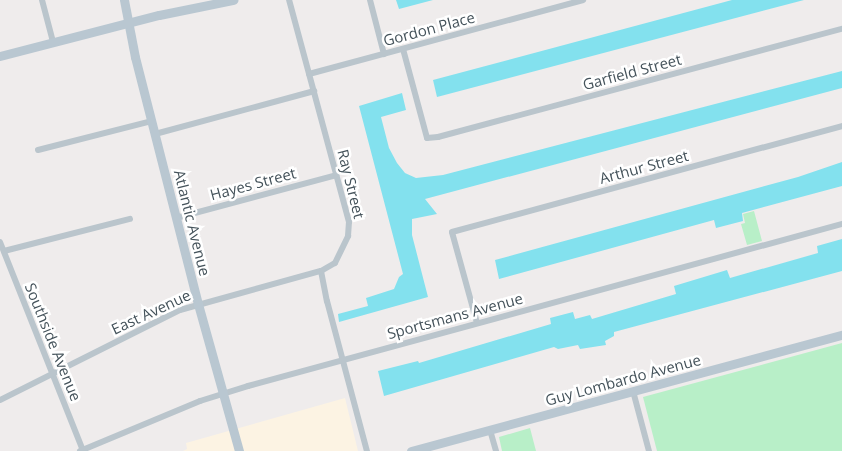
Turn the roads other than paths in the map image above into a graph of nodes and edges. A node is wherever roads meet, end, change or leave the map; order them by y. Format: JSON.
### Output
{"nodes":[{"id":1,"x":42,"y":0,"type":"edge"},
{"id":2,"x":124,"y":0,"type":"edge"},
{"id":3,"x":233,"y":0,"type":"edge"},
{"id":4,"x":289,"y":0,"type":"edge"},
{"id":5,"x":370,"y":0,"type":"edge"},
{"id":6,"x":583,"y":0,"type":"edge"},
{"id":7,"x":128,"y":22,"type":"junction"},
{"id":8,"x":842,"y":29,"type":"edge"},
{"id":9,"x":53,"y":42,"type":"junction"},
{"id":10,"x":403,"y":49,"type":"junction"},
{"id":11,"x":384,"y":54,"type":"junction"},
{"id":12,"x":0,"y":56,"type":"edge"},
{"id":13,"x":309,"y":74,"type":"junction"},
{"id":14,"x":314,"y":91,"type":"junction"},
{"id":15,"x":152,"y":121,"type":"junction"},
{"id":16,"x":842,"y":126,"type":"edge"},
{"id":17,"x":155,"y":134,"type":"junction"},
{"id":18,"x":38,"y":150,"type":"dead end"},
{"id":19,"x":336,"y":175,"type":"junction"},
{"id":20,"x":176,"y":218,"type":"junction"},
{"id":21,"x":130,"y":219,"type":"dead end"},
{"id":22,"x":842,"y":224,"type":"edge"},
{"id":23,"x":0,"y":242,"type":"edge"},
{"id":24,"x":4,"y":251,"type":"junction"},
{"id":25,"x":321,"y":271,"type":"junction"},
{"id":26,"x":198,"y":304,"type":"junction"},
{"id":27,"x":477,"y":323,"type":"junction"},
{"id":28,"x":842,"y":335,"type":"edge"},
{"id":29,"x":343,"y":360,"type":"junction"},
{"id":30,"x":52,"y":374,"type":"junction"},
{"id":31,"x":633,"y":391,"type":"junction"},
{"id":32,"x":222,"y":394,"type":"junction"},
{"id":33,"x":0,"y":400,"type":"edge"},
{"id":34,"x":490,"y":430,"type":"junction"},
{"id":35,"x":82,"y":451,"type":"edge"},
{"id":36,"x":239,"y":451,"type":"edge"},
{"id":37,"x":367,"y":451,"type":"edge"},
{"id":38,"x":411,"y":451,"type":"edge"},
{"id":39,"x":496,"y":451,"type":"edge"},
{"id":40,"x":650,"y":451,"type":"edge"}],
"edges":[{"from":1,"to":9,"type":"street"},
{"from":2,"to":7,"type":"street","name":"Atlantic Avenue"},
{"from":3,"to":7,"type":"street"},
{"from":4,"to":13,"type":"street","name":"Ray Street"},
{"from":5,"to":11,"type":"street"},
{"from":6,"to":10,"type":"street","name":"Gordon Place"},
{"from":7,"to":9,"type":"street"},
{"from":7,"to":15,"type":"street","name":"Atlantic Avenue"},
{"from":8,"to":10,"type":"street","name":"Garfield Street"},
{"from":9,"to":12,"type":"street"},
{"from":10,"to":11,"type":"street","name":"Gordon Place"},
{"from":11,"to":13,"type":"street","name":"Gordon Place"},
{"from":13,"to":14,"type":"street","name":"Ray Street"},
{"from":14,"to":17,"type":"street"},
{"from":14,"to":19,"type":"street","name":"Ray Street"},
{"from":15,"to":17,"type":"street","name":"Atlantic Avenue"},
{"from":15,"to":18,"type":"street"},
{"from":16,"to":27,"type":"street","name":"Arthur Street"},
{"from":17,"to":20,"type":"street","name":"Atlantic Avenue"},
{"from":19,"to":20,"type":"street","name":"Hayes Street"},
{"from":19,"to":25,"type":"street","name":"Ray Street"},
{"from":20,"to":26,"type":"street","name":"Atlantic Avenue"},
{"from":21,"to":24,"type":"street"},
{"from":22,"to":27,"type":"street","name":"Sportsmans Avenue"},
{"from":23,"to":24,"type":"street","name":"Southside Avenue"},
{"from":24,"to":30,"type":"street","name":"Southside Avenue"},
{"from":25,"to":26,"type":"street","name":"East Avenue"},
{"from":25,"to":29,"type":"street"},
{"from":26,"to":30,"type":"street","name":"East Avenue"},
{"from":26,"to":32,"type":"street","name":"Atlantic Avenue"},
{"from":27,"to":29,"type":"street","name":"Sportsmans Avenue"},
{"from":28,"to":31,"type":"street","name":"Guy Lombardo Avenue"},
{"from":29,"to":32,"type":"street","name":"Sportsmans Avenue"},
{"from":29,"to":37,"type":"street"},
{"from":30,"to":33,"type":"street","name":"East Avenue"},
{"from":30,"to":35,"type":"street","name":"Southside Avenue"},
{"from":31,"to":34,"type":"street","name":"Guy Lombardo Avenue"},
{"from":31,"to":40,"type":"street"},
{"from":32,"to":35,"type":"street","name":"Sportsmans Avenue"},
{"from":32,"to":36,"type":"street","name":"Atlantic Avenue"},
{"from":34,"to":38,"type":"street","name":"Guy Lombardo Avenue"},
{"from":34,"to":39,"type":"street"}]}
